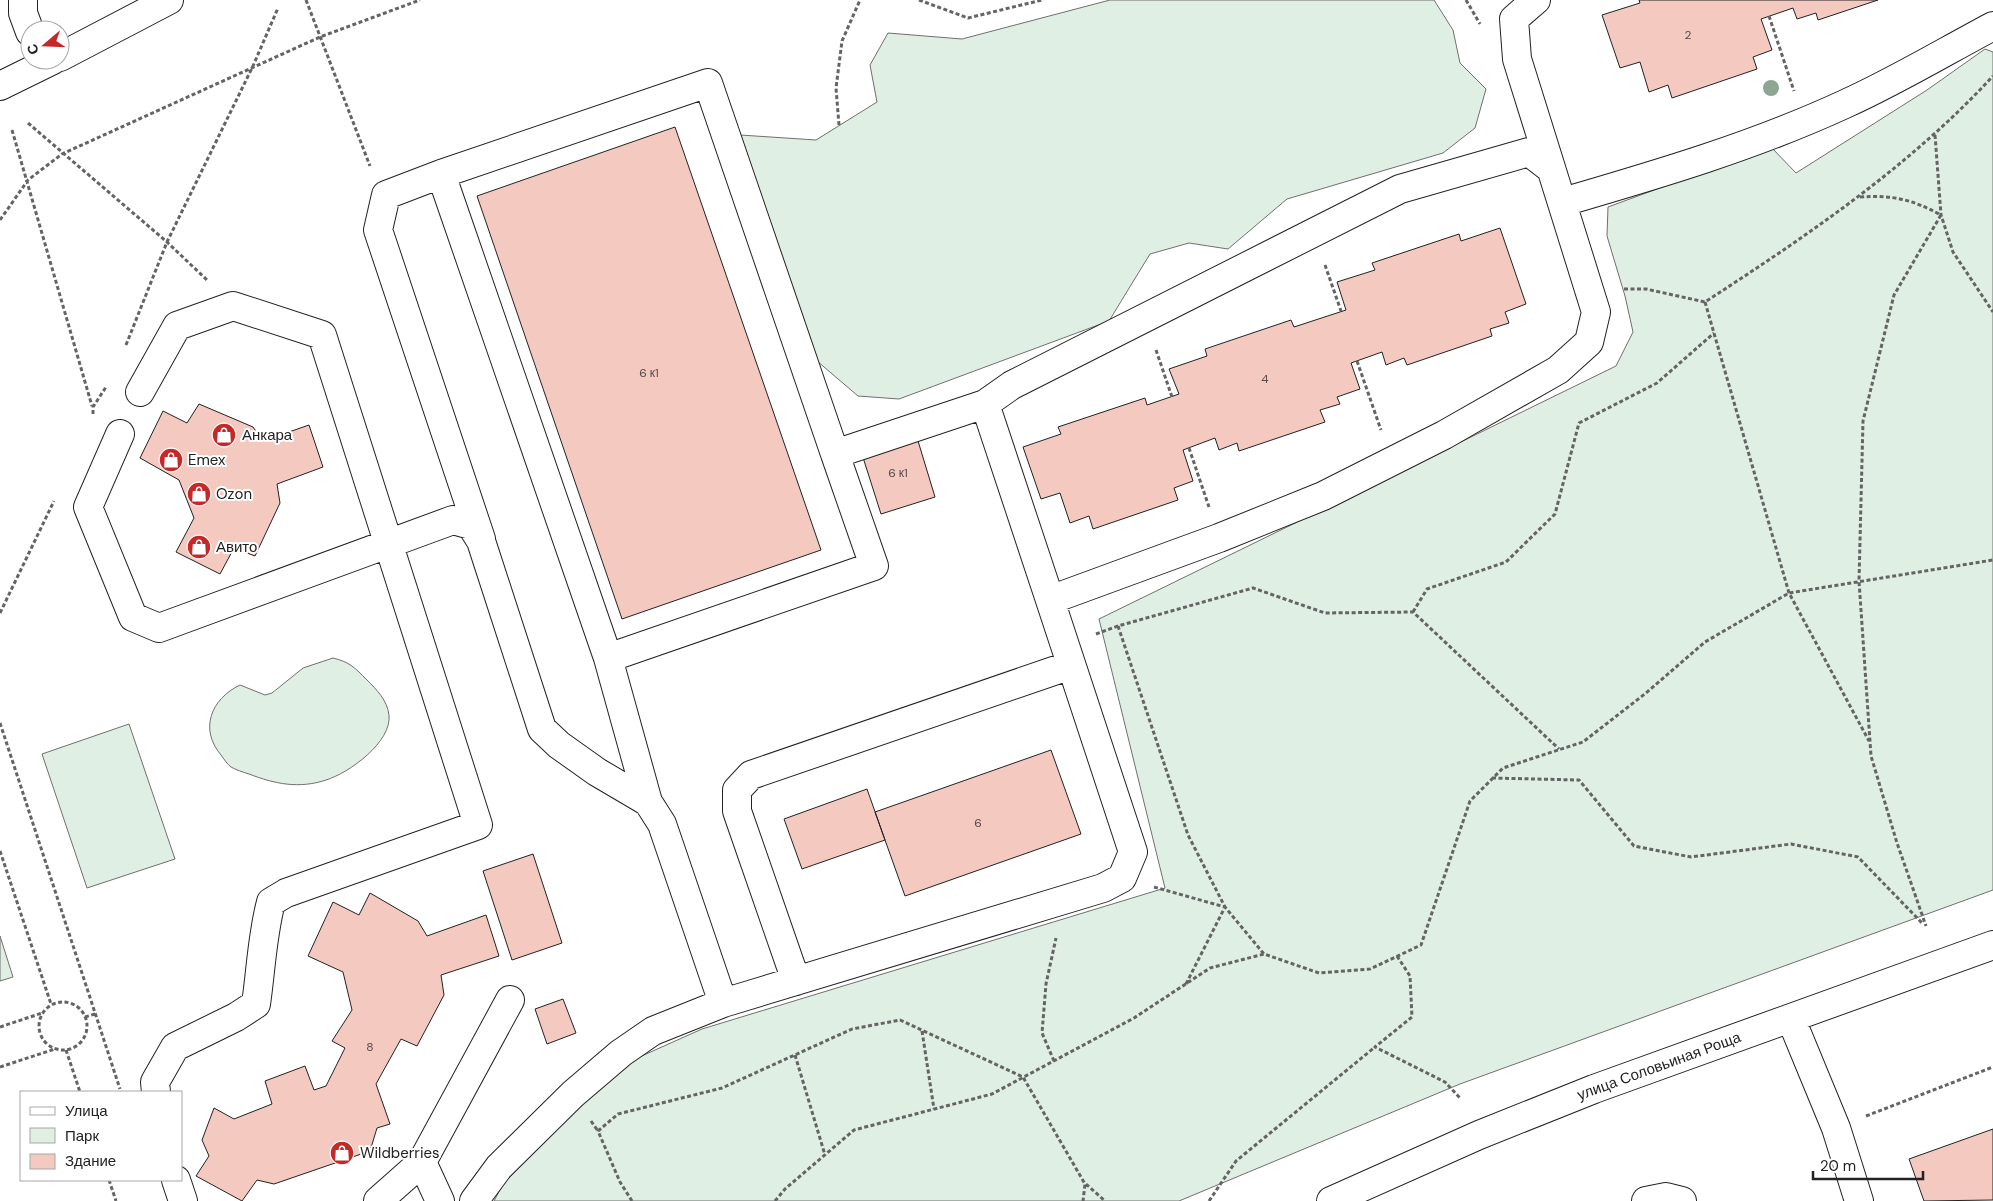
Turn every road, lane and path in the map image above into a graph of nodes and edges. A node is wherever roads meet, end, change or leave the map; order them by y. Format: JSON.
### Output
{"nodes":[{"id":1,"x":23,"y":0,"type":"edge"},
{"id":2,"x":169,"y":0,"type":"edge"},
{"id":3,"x":306,"y":0,"type":"edge"},
{"id":4,"x":420,"y":0,"type":"edge"},
{"id":5,"x":860,"y":0,"type":"edge"},
{"id":6,"x":919,"y":0,"type":"edge"},
{"id":7,"x":1042,"y":0,"type":"edge"},
{"id":8,"x":1536,"y":0,"type":"edge"},
{"id":9,"x":278,"y":8,"type":"dead end"},
{"id":10,"x":1769,"y":16,"type":"dead end"},
{"id":11,"x":25,"y":20,"type":"edge"},
{"id":12,"x":1993,"y":26,"type":"edge"},
{"id":13,"x":320,"y":37,"type":"junction"},
{"id":14,"x":70,"y":49,"type":"edge"},
{"id":15,"x":253,"y":66,"type":"junction"},
{"id":16,"x":33,"y":70,"type":"edge"},
{"id":17,"x":1993,"y":76,"type":"edge"},
{"id":18,"x":0,"y":86,"type":"edge"},
{"id":19,"x":1805,"y":122,"type":"junction"},
{"id":20,"x":28,"y":123,"type":"dead end"},
{"id":21,"x":839,"y":126,"type":"dead end"},
{"id":22,"x":12,"y":130,"type":"dead end"},
{"id":23,"x":1935,"y":134,"type":"junction"},
{"id":24,"x":62,"y":154,"type":"junction"},
{"id":25,"x":1551,"y":169,"type":"junction"},
{"id":26,"x":441,"y":174,"type":"junction"},
{"id":27,"x":28,"y":180,"type":"junction"},
{"id":28,"x":386,"y":195,"type":"junction"},
{"id":29,"x":1860,"y":197,"type":"junction"},
{"id":30,"x":1562,"y":202,"type":"junction"},
{"id":31,"x":1940,"y":214,"type":"junction"},
{"id":32,"x":0,"y":220,"type":"edge"},
{"id":33,"x":1314,"y":232,"type":"junction"},
{"id":34,"x":167,"y":242,"type":"junction"},
{"id":35,"x":1590,"y":290,"type":"junction"},
{"id":36,"x":1705,"y":302,"type":"junction"},
{"id":37,"x":233,"y":306,"type":"junction"},
{"id":38,"x":1341,"y":311,"type":"dead end"},
{"id":39,"x":1993,"y":312,"type":"edge"},
{"id":40,"x":1145,"y":318,"type":"junction"},
{"id":41,"x":1714,"y":333,"type":"junction"},
{"id":42,"x":124,"y":350,"type":"dead end"},
{"id":43,"x":1357,"y":361,"type":"dead end"},
{"id":44,"x":108,"y":384,"type":"dead end"},
{"id":45,"x":140,"y":392,"type":"dead end"},
{"id":46,"x":1172,"y":396,"type":"dead end"},
{"id":47,"x":985,"y":404,"type":"junction"},
{"id":48,"x":93,"y":406,"type":"junction"},
{"id":49,"x":92,"y":421,"type":"dead end"},
{"id":50,"x":120,"y":434,"type":"dead end"},
{"id":51,"x":1189,"y":448,"type":"dead end"},
{"id":52,"x":835,"y":454,"type":"junction"},
{"id":53,"x":1392,"y":461,"type":"junction"},
{"id":54,"x":55,"y":500,"type":"dead end"},
{"id":55,"x":1219,"y":538,"type":"junction"},
{"id":56,"x":481,"y":541,"type":"junction"},
{"id":57,"x":389,"y":544,"type":"junction"},
{"id":58,"x":1993,"y":560,"type":"edge"},
{"id":59,"x":1859,"y":581,"type":"junction"},
{"id":60,"x":1789,"y":593,"type":"junction"},
{"id":61,"x":1050,"y":600,"type":"junction"},
{"id":62,"x":1413,"y":612,"type":"junction"},
{"id":63,"x":0,"y":614,"type":"edge"},
{"id":64,"x":1118,"y":626,"type":"junction"},
{"id":65,"x":1068,"y":655,"type":"junction"},
{"id":66,"x":608,"y":658,"type":"junction"},
{"id":67,"x":0,"y":723,"type":"edge"},
{"id":68,"x":1870,"y":743,"type":"junction"},
{"id":69,"x":1560,"y":750,"type":"junction"},
{"id":70,"x":1492,"y":778,"type":"junction"},
{"id":71,"x":648,"y":802,"type":"junction"},
{"id":72,"x":0,"y":851,"type":"edge"},
{"id":73,"x":1122,"y":878,"type":"junction"},
{"id":74,"x":1064,"y":899,"type":"junction"},
{"id":75,"x":1226,"y":907,"type":"junction"},
{"id":76,"x":1993,"y":945,"type":"edge"},
{"id":77,"x":1264,"y":954,"type":"junction"},
{"id":78,"x":1397,"y":956,"type":"junction"},
{"id":79,"x":796,"y":981,"type":"junction"},
{"id":80,"x":1185,"y":984,"type":"junction"},
{"id":81,"x":510,"y":1000,"type":"dead end"},
{"id":82,"x":723,"y":1003,"type":"junction"},
{"id":83,"x":51,"y":1004,"type":"junction"},
{"id":84,"x":42,"y":1013,"type":"junction"},
{"id":85,"x":95,"y":1014,"type":"junction"},
{"id":86,"x":85,"y":1017,"type":"junction"},
{"id":87,"x":1791,"y":1019,"type":"junction"},
{"id":88,"x":0,"y":1027,"type":"edge"},
{"id":89,"x":922,"y":1030,"type":"junction"},
{"id":90,"x":1375,"y":1047,"type":"junction"},
{"id":91,"x":55,"y":1049,"type":"junction"},
{"id":92,"x":66,"y":1050,"type":"junction"},
{"id":93,"x":794,"y":1055,"type":"junction"},
{"id":94,"x":1054,"y":1061,"type":"junction"},
{"id":95,"x":0,"y":1067,"type":"edge"},
{"id":96,"x":1993,"y":1067,"type":"edge"},
{"id":97,"x":1024,"y":1077,"type":"junction"},
{"id":98,"x":80,"y":1091,"type":"edge"},
{"id":99,"x":121,"y":1091,"type":"edge"},
{"id":100,"x":156,"y":1091,"type":"edge"},
{"id":101,"x":1460,"y":1098,"type":"dead end"},
{"id":102,"x":934,"y":1109,"type":"junction"},
{"id":103,"x":1836,"y":1128,"type":"junction"},
{"id":104,"x":825,"y":1155,"type":"junction"},
{"id":105,"x":422,"y":1162,"type":"junction"},
{"id":106,"x":109,"y":1181,"type":"edge"},
{"id":107,"x":176,"y":1181,"type":"edge"},
{"id":108,"x":1086,"y":1184,"type":"junction"},
{"id":109,"x":116,"y":1201,"type":"edge"},
{"id":110,"x":182,"y":1201,"type":"edge"},
{"id":111,"x":378,"y":1201,"type":"edge"},
{"id":112,"x":440,"y":1201,"type":"edge"},
{"id":113,"x":474,"y":1201,"type":"edge"},
{"id":114,"x":632,"y":1201,"type":"edge"},
{"id":115,"x":776,"y":1201,"type":"edge"},
{"id":116,"x":1083,"y":1201,"type":"edge"},
{"id":117,"x":1105,"y":1201,"type":"edge"},
{"id":118,"x":1209,"y":1201,"type":"edge"},
{"id":119,"x":1331,"y":1201,"type":"edge"},
{"id":120,"x":1646,"y":1201,"type":"edge"},
{"id":121,"x":1682,"y":1201,"type":"edge"},
{"id":122,"x":1859,"y":1201,"type":"edge"}],
"edges":[{"from":1,"to":11,"type":"street"},
{"from":2,"to":14,"type":"street"},
{"from":3,"to":13,"type":"path"},
{"from":4,"to":13,"type":"path"},
{"from":5,"to":21,"type":"path"},
{"from":6,"to":7,"type":"path"},
{"from":8,"to":25,"type":"street"},
{"from":9,"to":15,"type":"path"},
{"from":10,"to":19,"type":"path"},
{"from":12,"to":19,"type":"street"},
{"from":13,"to":15,"type":"path"},
{"from":13,"to":28,"type":"path"},
{"from":15,"to":24,"type":"path"},
{"from":15,"to":34,"type":"path"},
{"from":16,"to":18,"type":"street"},
{"from":17,"to":23,"type":"path"},
{"from":19,"to":30,"type":"street"},
{"from":20,"to":24,"type":"path"},
{"from":22,"to":27,"type":"path"},
{"from":23,"to":29,"type":"path"},
{"from":23,"to":31,"type":"path"},
{"from":24,"to":27,"type":"path"},
{"from":24,"to":34,"type":"path"},
{"from":25,"to":30,"type":"street"},
{"from":25,"to":33,"type":"street"},
{"from":26,"to":28,"type":"street"},
{"from":26,"to":52,"type":"street"},
{"from":26,"to":66,"type":"street"},
{"from":27,"to":32,"type":"path"},
{"from":27,"to":48,"type":"path"},
{"from":28,"to":56,"type":"street"},
{"from":29,"to":31,"type":"path"},
{"from":29,"to":36,"type":"path"},
{"from":30,"to":35,"type":"street"},
{"from":31,"to":39,"type":"path"},
{"from":31,"to":59,"type":"path"},
{"from":33,"to":38,"type":"path"},
{"from":33,"to":40,"type":"street"},
{"from":34,"to":37,"type":"path"},
{"from":34,"to":42,"type":"path"},
{"from":35,"to":36,"type":"path"},
{"from":35,"to":53,"type":"street"},
{"from":36,"to":41,"type":"path"},
{"from":37,"to":45,"type":"street"},
{"from":37,"to":57,"type":"street"},
{"from":40,"to":46,"type":"path"},
{"from":40,"to":47,"type":"street"},
{"from":41,"to":60,"type":"path"},
{"from":41,"to":62,"type":"path"},
{"from":43,"to":53,"type":"path"},
{"from":44,"to":48,"type":"path"},
{"from":47,"to":52,"type":"street"},
{"from":47,"to":61,"type":"street"},
{"from":48,"to":49,"type":"path"},
{"from":50,"to":57,"type":"street"},
{"from":51,"to":55,"type":"path"},
{"from":52,"to":66,"type":"street"},
{"from":53,"to":55,"type":"street"},
{"from":54,"to":63,"type":"path"},
{"from":55,"to":61,"type":"street"},
{"from":56,"to":57,"type":"street"},
{"from":56,"to":71,"type":"street"},
{"from":57,"to":100,"type":"street"},
{"from":58,"to":59,"type":"path"},
{"from":59,"to":60,"type":"path"},
{"from":59,"to":68,"type":"path"},
{"from":60,"to":68,"type":"path"},
{"from":60,"to":69,"type":"path"},
{"from":61,"to":65,"type":"street"},
{"from":62,"to":64,"type":"path"},
{"from":62,"to":69,"type":"path"},
{"from":64,"to":65,"type":"path"},
{"from":64,"to":75,"type":"path"},
{"from":65,"to":73,"type":"street"},
{"from":65,"to":79,"type":"street"},
{"from":66,"to":71,"type":"street"},
{"from":67,"to":85,"type":"path"},
{"from":68,"to":70,"type":"path"},
{"from":69,"to":70,"type":"path"},
{"from":70,"to":78,"type":"path"},
{"from":71,"to":82,"type":"street"},
{"from":72,"to":83,"type":"path"},
{"from":73,"to":74,"type":"street"},
{"from":73,"to":75,"type":"path"},
{"from":74,"to":79,"type":"street"},
{"from":74,"to":94,"type":"path"},
{"from":75,"to":77,"type":"path"},
{"from":75,"to":80,"type":"path"},
{"from":76,"to":87,"type":"street","name":"улица Соловьиная Роща"},
{"from":77,"to":78,"type":"path"},
{"from":77,"to":80,"type":"path"},
{"from":78,"to":90,"type":"path"},
{"from":79,"to":82,"type":"street"},
{"from":80,"to":94,"type":"path"},
{"from":81,"to":105,"type":"street"},
{"from":82,"to":113,"type":"street"},
{"from":83,"to":84,"type":"path"},
{"from":83,"to":86,"type":"path"},
{"from":84,"to":88,"type":"path"},
{"from":84,"to":91,"type":"path"},
{"from":85,"to":86,"type":"path"},
{"from":85,"to":99,"type":"path"},
{"from":86,"to":92,"type":"path"},
{"from":87,"to":103,"type":"street"},
{"from":87,"to":119,"type":"street","name":"улица Соловьиная Роща"},
{"from":89,"to":93,"type":"path"},
{"from":89,"to":97,"type":"path"},
{"from":89,"to":102,"type":"path"},
{"from":90,"to":101,"type":"path"},
{"from":90,"to":118,"type":"path"},
{"from":91,"to":92,"type":"path"},
{"from":91,"to":95,"type":"path"},
{"from":92,"to":98,"type":"path"},
{"from":93,"to":104,"type":"path"},
{"from":93,"to":114,"type":"path"},
{"from":94,"to":97,"type":"path"},
{"from":96,"to":103,"type":"path"},
{"from":97,"to":102,"type":"path"},
{"from":97,"to":108,"type":"path"},
{"from":102,"to":104,"type":"path"},
{"from":103,"to":122,"type":"street"},
{"from":104,"to":115,"type":"path"},
{"from":105,"to":111,"type":"street"},
{"from":105,"to":112,"type":"street"},
{"from":106,"to":109,"type":"path"},
{"from":107,"to":110,"type":"street"},
{"from":108,"to":116,"type":"path"},
{"from":108,"to":117,"type":"path"},
{"from":120,"to":121,"type":"street"}]}
